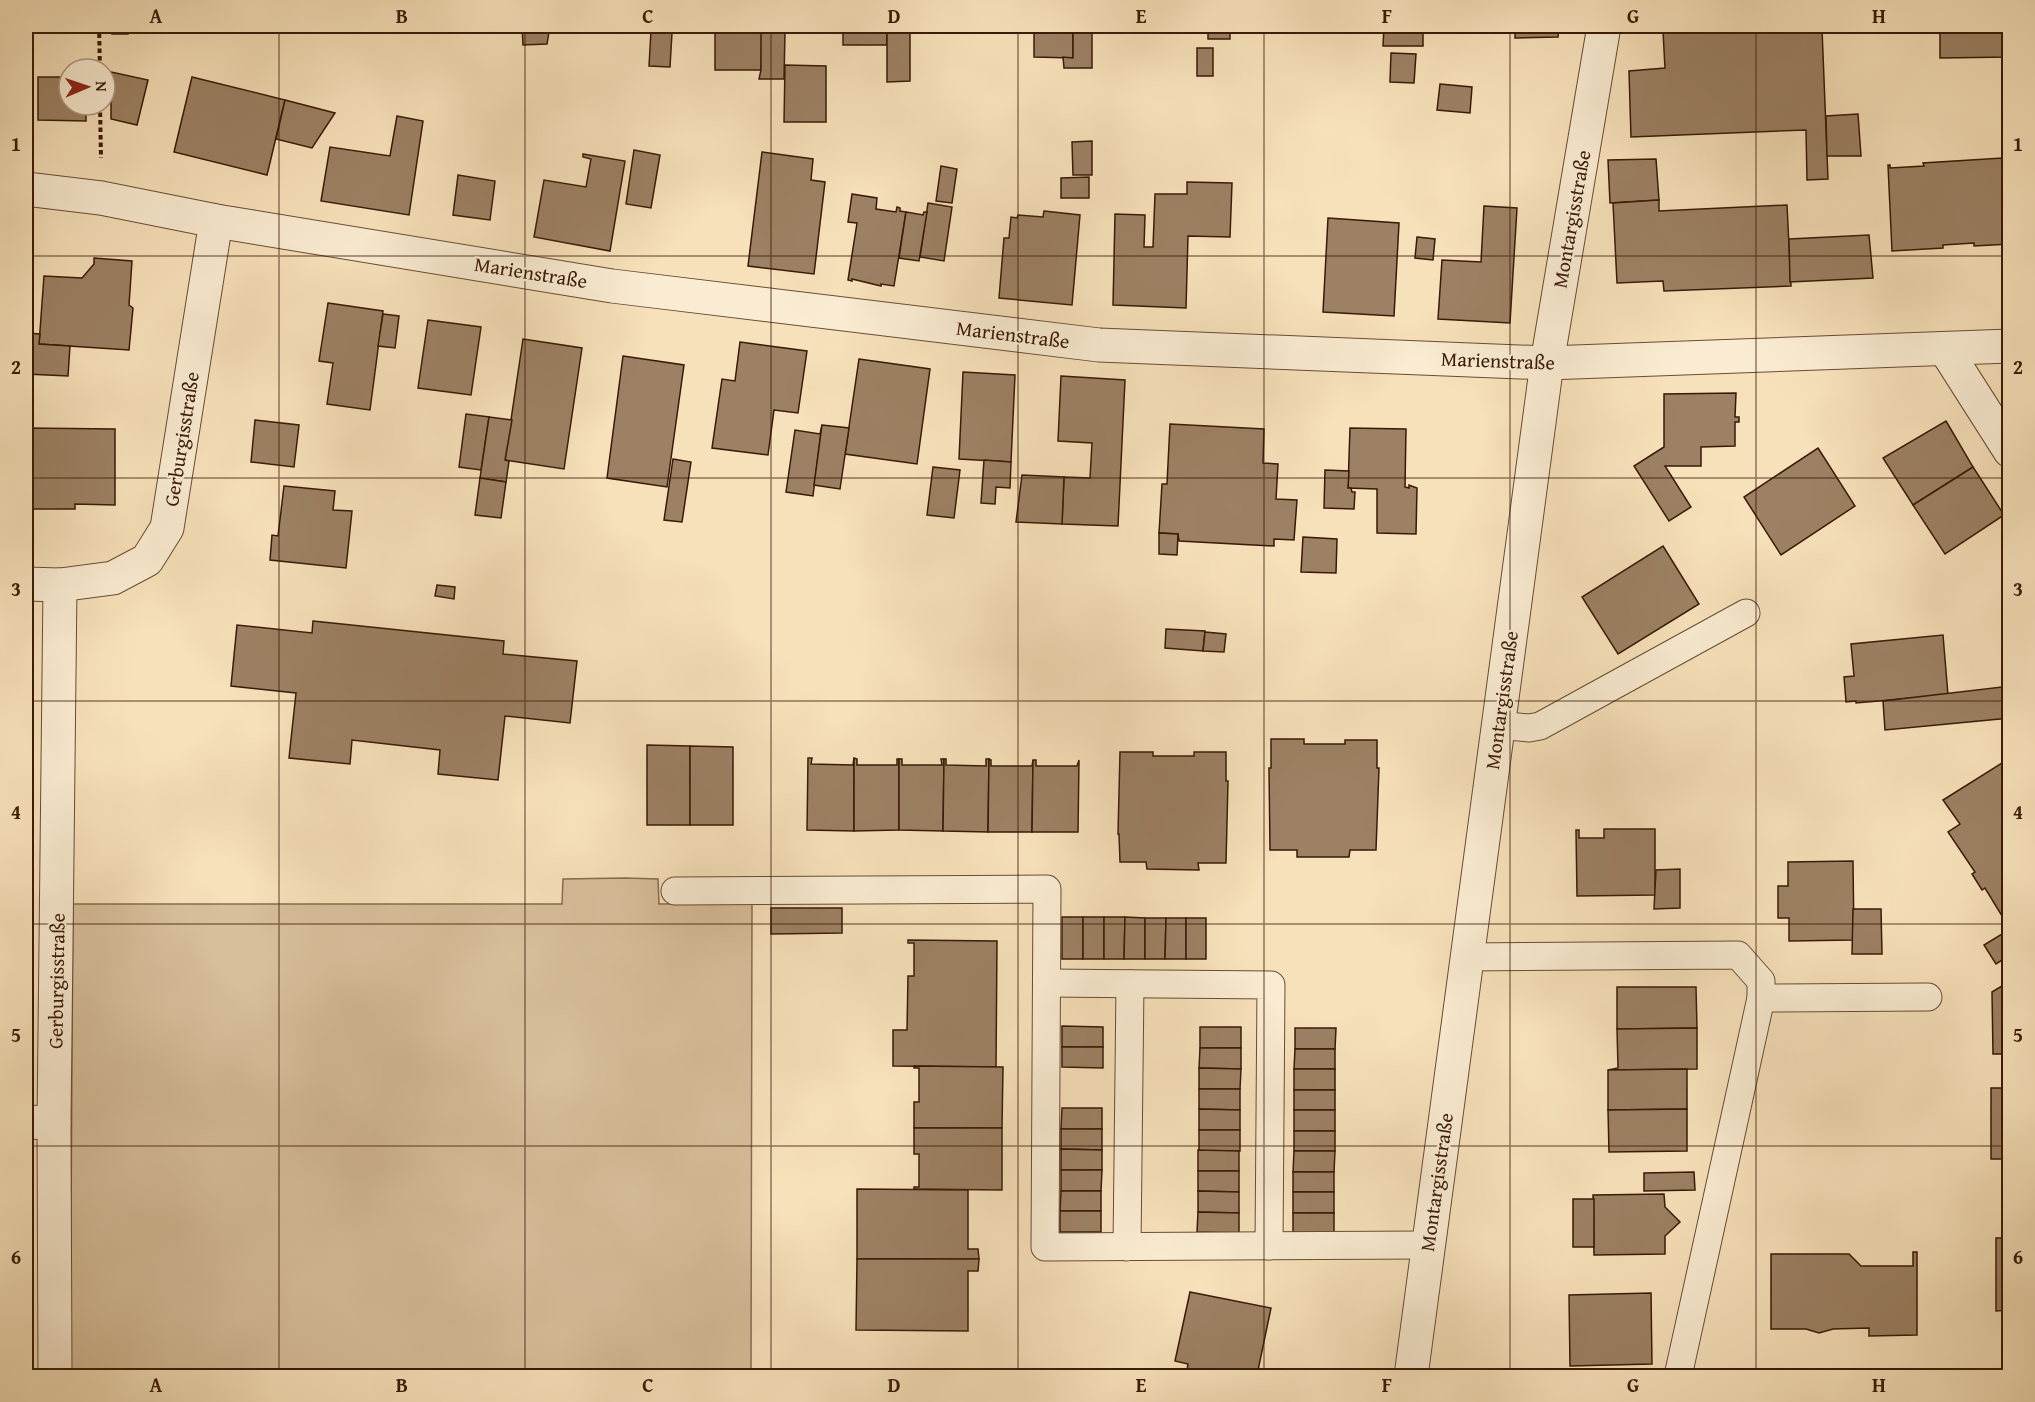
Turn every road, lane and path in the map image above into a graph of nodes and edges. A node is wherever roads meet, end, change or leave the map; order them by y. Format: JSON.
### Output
{"nodes":[{"id":1,"x":99,"y":26,"type":"edge"},
{"id":2,"x":1604,"y":26,"type":"edge"},
{"id":3,"x":100,"y":57,"type":"edge"},
{"id":4,"x":100,"y":117,"type":"edge"},
{"id":5,"x":26,"y":189,"type":"edge"},
{"id":6,"x":101,"y":198,"type":"junction"},
{"id":7,"x":216,"y":221,"type":"junction"},
{"id":8,"x":2010,"y":346,"type":"edge"},
{"id":9,"x":1945,"y":349,"type":"junction"},
{"id":10,"x":1547,"y":363,"type":"junction"},
{"id":11,"x":2010,"y":451,"type":"edge"},
{"id":12,"x":26,"y":584,"type":"edge"},
{"id":13,"x":60,"y":585,"type":"junction"},
{"id":14,"x":1746,"y":613,"type":"dead end"},
{"id":15,"x":1498,"y":726,"type":"junction"},
{"id":16,"x":675,"y":891,"type":"dead end"},
{"id":17,"x":1466,"y":957,"type":"junction"},
{"id":18,"x":1047,"y":983,"type":"junction"},
{"id":19,"x":1130,"y":984,"type":"junction"},
{"id":20,"x":1928,"y":997,"type":"dead end"},
{"id":21,"x":1761,"y":998,"type":"junction"},
{"id":22,"x":40,"y":1123,"type":"edge"},
{"id":23,"x":1427,"y":1245,"type":"junction"},
{"id":24,"x":1127,"y":1246,"type":"junction"},
{"id":25,"x":1269,"y":1246,"type":"junction"},
{"id":26,"x":55,"y":1377,"type":"edge"},
{"id":27,"x":1411,"y":1377,"type":"edge"},
{"id":28,"x":1678,"y":1377,"type":"edge"}],
"edges":[{"from":1,"to":3,"type":"path"},
{"from":2,"to":10,"type":"street","name":"Montargisstraße"},
{"from":4,"to":6,"type":"path"},
{"from":5,"to":6,"type":"street","name":"Marienstraße"},
{"from":6,"to":7,"type":"street","name":"Marienstraße"},
{"from":7,"to":10,"type":"street","name":"Marienstraße"},
{"from":7,"to":13,"type":"street","name":"Gerburgisstraße"},
{"from":8,"to":9,"type":"street","name":"Marienstraße"},
{"from":9,"to":10,"type":"street","name":"Marienstraße"},
{"from":9,"to":11,"type":"street"},
{"from":10,"to":15,"type":"street","name":"Montargisstraße"},
{"from":12,"to":13,"type":"street","name":"Gerburgisstraße"},
{"from":13,"to":22,"type":"street","name":"Gerburgisstraße"},
{"from":14,"to":15,"type":"lane"},
{"from":15,"to":17,"type":"street","name":"Montargisstraße"},
{"from":16,"to":18,"type":"lane"},
{"from":17,"to":21,"type":"lane"},
{"from":17,"to":23,"type":"street","name":"Montargisstraße"},
{"from":18,"to":19,"type":"lane"},
{"from":18,"to":24,"type":"lane"},
{"from":19,"to":24,"type":"lane"},
{"from":19,"to":25,"type":"lane"},
{"from":20,"to":21,"type":"lane"},
{"from":21,"to":28,"type":"lane"},
{"from":22,"to":26,"type":"street","name":"Gerburgisstraße"},
{"from":23,"to":25,"type":"lane"},
{"from":23,"to":27,"type":"street","name":"Montargisstraße"},
{"from":24,"to":25,"type":"lane"}]}
